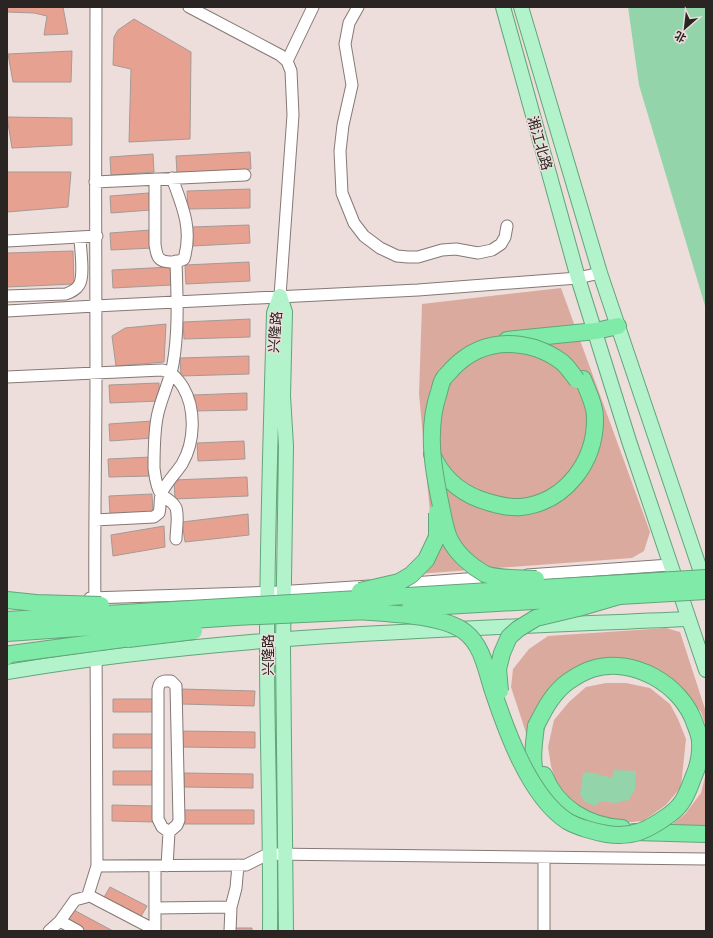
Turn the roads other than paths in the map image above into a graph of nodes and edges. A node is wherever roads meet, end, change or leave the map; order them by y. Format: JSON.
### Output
{"nodes":[{"id":1,"x":96,"y":7,"type":"edge"},
{"id":2,"x":189,"y":7,"type":"edge"},
{"id":3,"x":313,"y":7,"type":"edge"},
{"id":4,"x":358,"y":7,"type":"edge"},
{"id":5,"x":502,"y":7,"type":"edge"},
{"id":6,"x":521,"y":7,"type":"edge"},
{"id":7,"x":287,"y":61,"type":"junction"},
{"id":8,"x":245,"y":175,"type":"dead end"},
{"id":9,"x":155,"y":178,"type":"junction"},
{"id":10,"x":172,"y":178,"type":"junction"},
{"id":11,"x":95,"y":182,"type":"junction"},
{"id":12,"x":507,"y":226,"type":"dead end"},
{"id":13,"x":97,"y":236,"type":"junction"},
{"id":14,"x":80,"y":237,"type":"junction"},
{"id":15,"x":7,"y":241,"type":"edge"},
{"id":16,"x":176,"y":261,"type":"junction"},
{"id":17,"x":600,"y":273,"type":"junction"},
{"id":18,"x":578,"y":278,"type":"junction"},
{"id":19,"x":7,"y":296,"type":"edge"},
{"id":20,"x":280,"y":296,"type":"junction"},
{"id":21,"x":178,"y":302,"type":"junction"},
{"id":22,"x":96,"y":306,"type":"junction"},
{"id":23,"x":7,"y":311,"type":"edge"},
{"id":24,"x":619,"y":329,"type":"junction"},
{"id":25,"x":597,"y":336,"type":"junction"},
{"id":26,"x":498,"y":344,"type":"junction"},
{"id":27,"x":96,"y":373,"type":"junction"},
{"id":28,"x":172,"y":373,"type":"junction"},
{"id":29,"x":7,"y":377,"type":"edge"},
{"id":30,"x":162,"y":494,"type":"junction"},
{"id":31,"x":95,"y":520,"type":"junction"},
{"id":32,"x":176,"y":539,"type":"dead end"},
{"id":33,"x":670,"y":565,"type":"junction"},
{"id":34,"x":703,"y":572,"type":"edge"},
{"id":35,"x":606,"y":584,"type":"junction"},
{"id":36,"x":706,"y":587,"type":"edge"},
{"id":37,"x":362,"y":591,"type":"junction"},
{"id":38,"x":706,"y":591,"type":"edge"},
{"id":39,"x":7,"y":592,"type":"edge"},
{"id":40,"x":284,"y":592,"type":"junction"},
{"id":41,"x":268,"y":593,"type":"junction"},
{"id":42,"x":619,"y":596,"type":"junction"},
{"id":43,"x":95,"y":598,"type":"junction"},
{"id":44,"x":7,"y":600,"type":"edge"},
{"id":45,"x":313,"y":601,"type":"junction"},
{"id":46,"x":80,"y":605,"type":"junction"},
{"id":47,"x":235,"y":611,"type":"junction"},
{"id":48,"x":359,"y":611,"type":"junction"},
{"id":49,"x":413,"y":616,"type":"junction"},
{"id":50,"x":688,"y":619,"type":"junction"},
{"id":51,"x":7,"y":620,"type":"edge"},
{"id":52,"x":7,"y":633,"type":"edge"},
{"id":53,"x":128,"y":639,"type":"junction"},
{"id":54,"x":283,"y":640,"type":"junction"},
{"id":55,"x":268,"y":641,"type":"junction"},
{"id":56,"x":7,"y":656,"type":"edge"},
{"id":57,"x":96,"y":658,"type":"junction"},
{"id":58,"x":706,"y":670,"type":"edge"},
{"id":59,"x":7,"y":672,"type":"edge"},
{"id":60,"x":538,"y":727,"type":"junction"},
{"id":61,"x":706,"y":829,"type":"edge"},
{"id":62,"x":169,"y":832,"type":"junction"},
{"id":63,"x":706,"y":834,"type":"edge"},
{"id":64,"x":269,"y":854,"type":"junction"},
{"id":65,"x":286,"y":854,"type":"junction"},
{"id":66,"x":544,"y":857,"type":"junction"},
{"id":67,"x":706,"y":859,"type":"edge"},
{"id":68,"x":238,"y":865,"type":"junction"},
{"id":69,"x":97,"y":866,"type":"junction"},
{"id":70,"x":155,"y":866,"type":"junction"},
{"id":71,"x":167,"y":866,"type":"junction"},
{"id":72,"x":88,"y":895,"type":"junction"},
{"id":73,"x":230,"y":907,"type":"junction"},
{"id":74,"x":155,"y":908,"type":"junction"},
{"id":75,"x":60,"y":921,"type":"junction"},
{"id":76,"x":155,"y":930,"type":"edge"},
{"id":77,"x":50,"y":931,"type":"edge"},
{"id":78,"x":78,"y":931,"type":"edge"},
{"id":79,"x":230,"y":931,"type":"edge"},
{"id":80,"x":270,"y":931,"type":"edge"},
{"id":81,"x":286,"y":931,"type":"edge"},
{"id":82,"x":544,"y":931,"type":"edge"}],
"edges":[{"from":1,"to":11,"type":"street"},
{"from":2,"to":7,"type":"street"},
{"from":3,"to":7,"type":"street"},
{"from":4,"to":12,"type":"street"},
{"from":5,"to":18,"type":"main road","name":"湘江北路"},
{"from":6,"to":17,"type":"main road","name":"湘江北路"},
{"from":7,"to":20,"type":"street"},
{"from":8,"to":10,"type":"street"},
{"from":9,"to":10,"type":"street"},
{"from":9,"to":11,"type":"street"},
{"from":9,"to":16,"type":"street"},
{"from":10,"to":16,"type":"street"},
{"from":11,"to":13,"type":"street"},
{"from":13,"to":14,"type":"street"},
{"from":13,"to":22,"type":"street"},
{"from":14,"to":15,"type":"street"},
{"from":14,"to":19,"type":"street"},
{"from":16,"to":21,"type":"street"},
{"from":17,"to":18,"type":"street"},
{"from":17,"to":24,"type":"main road","name":"湘江北路"},
{"from":18,"to":20,"type":"street"},
{"from":18,"to":25,"type":"main road","name":"湘江北路"},
{"from":20,"to":21,"type":"street"},
{"from":20,"to":40,"type":"main road","name":"兴隆路"},
{"from":20,"to":41,"type":"main road","name":"兴隆路"},
{"from":21,"to":22,"type":"street"},
{"from":21,"to":28,"type":"street"},
{"from":22,"to":23,"type":"street"},
{"from":22,"to":27,"type":"street"},
{"from":24,"to":25,"type":"highway"},
{"from":24,"to":34,"type":"main road","name":"湘江北路"},
{"from":25,"to":26,"type":"highway"},
{"from":25,"to":33,"type":"main road","name":"湘江北路"},
{"from":26,"to":35,"type":"highway","bridge":true},
{"from":26,"to":37,"type":"highway","bridge":true},
{"from":27,"to":28,"type":"street"},
{"from":27,"to":29,"type":"street"},
{"from":27,"to":31,"type":"street"},
{"from":28,"to":30,"type":"street"},
{"from":28,"to":30,"type":"street"},
{"from":30,"to":31,"type":"street"},
{"from":30,"to":32,"type":"street"},
{"from":31,"to":43,"type":"street"},
{"from":33,"to":40,"type":"street"},
{"from":33,"to":50,"type":"main road","name":"湘江北路"},
{"from":34,"to":35,"type":"highway","bridge":true},
{"from":34,"to":36,"type":"main road","name":"湘江北路"},
{"from":35,"to":45,"type":"highway","bridge":true},
{"from":37,"to":45,"type":"highway","bridge":true},
{"from":37,"to":46,"type":"highway","bridge":true},
{"from":38,"to":42,"type":"highway","bridge":true},
{"from":39,"to":43,"type":"street"},
{"from":40,"to":41,"type":"street"},
{"from":40,"to":54,"type":"main road","name":"兴隆路"},
{"from":41,"to":43,"type":"street"},
{"from":41,"to":55,"type":"main road","name":"兴隆路"},
{"from":42,"to":48,"type":"highway","bridge":true},
{"from":42,"to":60,"type":"highway","bridge":true},
{"from":43,"to":57,"type":"street"},
{"from":44,"to":46,"type":"highway","bridge":true},
{"from":45,"to":47,"type":"highway","bridge":true},
{"from":46,"to":47,"type":"highway","bridge":true},
{"from":47,"to":48,"type":"highway","bridge":true},
{"from":47,"to":51,"type":"highway","bridge":true},
{"from":47,"to":52,"type":"highway","bridge":true},
{"from":47,"to":53,"type":"highway","bridge":true},
{"from":48,"to":49,"type":"highway","bridge":true},
{"from":49,"to":53,"type":"highway","bridge":true},
{"from":49,"to":60,"type":"highway","bridge":true},
{"from":50,"to":54,"type":"main road"},
{"from":50,"to":58,"type":"main road"},
{"from":53,"to":56,"type":"highway","bridge":true},
{"from":54,"to":55,"type":"main road"},
{"from":54,"to":65,"type":"main road","name":"兴隆路"},
{"from":55,"to":57,"type":"main road"},
{"from":55,"to":64,"type":"main road","name":"兴隆路"},
{"from":57,"to":59,"type":"main road"},
{"from":57,"to":69,"type":"street"},
{"from":60,"to":61,"type":"highway"},
{"from":60,"to":63,"type":"highway"},
{"from":62,"to":62,"type":"street"},
{"from":62,"to":71,"type":"street"},
{"from":64,"to":65,"type":"street"},
{"from":64,"to":68,"type":"street"},
{"from":64,"to":80,"type":"main road","name":"兴隆路"},
{"from":65,"to":66,"type":"street"},
{"from":65,"to":81,"type":"main road","name":"兴隆路"},
{"from":66,"to":67,"type":"street"},
{"from":66,"to":82,"type":"street"},
{"from":68,"to":71,"type":"street"},
{"from":68,"to":73,"type":"street"},
{"from":69,"to":70,"type":"street"},
{"from":69,"to":72,"type":"street"},
{"from":70,"to":71,"type":"street"},
{"from":70,"to":74,"type":"street"},
{"from":72,"to":75,"type":"street"},
{"from":72,"to":76,"type":"street"},
{"from":73,"to":74,"type":"street"},
{"from":73,"to":79,"type":"street"},
{"from":74,"to":76,"type":"street"},
{"from":75,"to":77,"type":"street"},
{"from":75,"to":78,"type":"street"}]}
